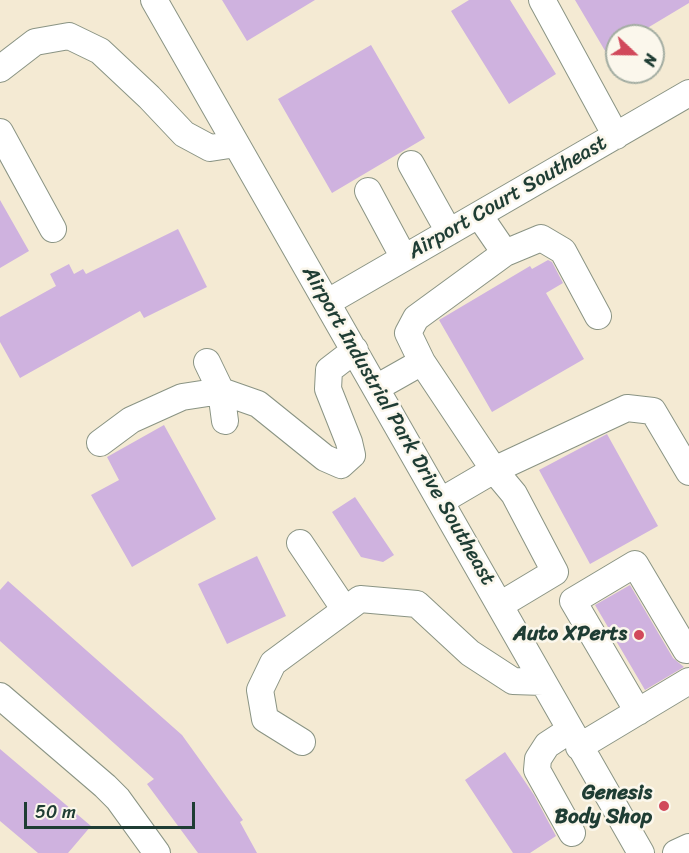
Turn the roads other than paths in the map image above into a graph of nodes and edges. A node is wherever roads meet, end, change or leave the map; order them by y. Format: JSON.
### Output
{"nodes":[{"id":1,"x":154,"y":0,"type":"edge"},
{"id":2,"x":542,"y":0,"type":"edge"},
{"id":3,"x":0,"y":69,"type":"edge"},
{"id":4,"x":689,"y":93,"type":"edge"},
{"id":5,"x":0,"y":132,"type":"edge"},
{"id":6,"x":616,"y":136,"type":"junction"},
{"id":7,"x":236,"y":144,"type":"junction"},
{"id":8,"x":411,"y":164,"type":"dead end"},
{"id":9,"x":368,"y":191,"type":"dead end"},
{"id":10,"x":479,"y":215,"type":"junction"},
{"id":11,"x":53,"y":229,"type":"dead end"},
{"id":12,"x":448,"y":232,"type":"junction"},
{"id":13,"x":505,"y":253,"type":"junction"},
{"id":14,"x":404,"y":258,"type":"junction"},
{"id":15,"x":328,"y":302,"type":"junction"},
{"id":16,"x":598,"y":316,"type":"dead end"},
{"id":17,"x":355,"y":350,"type":"junction"},
{"id":18,"x":207,"y":362,"type":"dead end"},
{"id":19,"x":423,"y":362,"type":"junction"},
{"id":20,"x":376,"y":388,"type":"junction"},
{"id":21,"x":221,"y":391,"type":"junction"},
{"id":22,"x":225,"y":421,"type":"dead end"},
{"id":23,"x":100,"y":443,"type":"dead end"},
{"id":24,"x":494,"y":470,"type":"junction"},
{"id":25,"x":689,"y":472,"type":"edge"},
{"id":26,"x":441,"y":501,"type":"junction"},
{"id":27,"x":300,"y":543,"type":"dead end"},
{"id":28,"x":500,"y":605,"type":"junction"},
{"id":29,"x":345,"y":610,"type":"junction"},
{"id":30,"x":686,"y":650,"type":"dead end"},
{"id":31,"x":689,"y":681,"type":"edge"},
{"id":32,"x":543,"y":682,"type":"junction"},
{"id":33,"x":0,"y":696,"type":"edge"},
{"id":34,"x":638,"y":712,"type":"junction"},
{"id":35,"x":575,"y":738,"type":"junction"},
{"id":36,"x":302,"y":742,"type":"dead end"},
{"id":37,"x":573,"y":832,"type":"dead end"},
{"id":38,"x":689,"y":847,"type":"edge"},
{"id":39,"x":157,"y":853,"type":"edge"},
{"id":40,"x":641,"y":853,"type":"edge"},
{"id":41,"x":676,"y":853,"type":"edge"}],
"edges":[{"from":1,"to":7,"type":"street","name":"Airport Industrial Park Drive Southeast"},
{"from":2,"to":6,"type":"street"},
{"from":3,"to":7,"type":"street"},
{"from":4,"to":6,"type":"street","name":"Airport Court Southeast"},
{"from":5,"to":11,"type":"street"},
{"from":6,"to":10,"type":"street","name":"Airport Court Southeast"},
{"from":7,"to":15,"type":"street","name":"Airport Industrial Park Drive Southeast"},
{"from":8,"to":12,"type":"street"},
{"from":9,"to":14,"type":"street"},
{"from":10,"to":12,"type":"street","name":"Airport Court Southeast"},
{"from":10,"to":13,"type":"street"},
{"from":12,"to":14,"type":"street","name":"Airport Court Southeast"},
{"from":13,"to":16,"type":"street"},
{"from":13,"to":19,"type":"street"},
{"from":14,"to":15,"type":"street","name":"Airport Court Southeast"},
{"from":15,"to":17,"type":"street","name":"Airport Industrial Park Drive Southeast"},
{"from":17,"to":20,"type":"street","name":"Airport Industrial Park Drive Southeast"},
{"from":17,"to":21,"type":"street"},
{"from":18,"to":21,"type":"street"},
{"from":19,"to":20,"type":"street"},
{"from":19,"to":24,"type":"street"},
{"from":20,"to":26,"type":"street","name":"Airport Industrial Park Drive Southeast"},
{"from":21,"to":22,"type":"street"},
{"from":21,"to":23,"type":"street"},
{"from":24,"to":25,"type":"street"},
{"from":24,"to":26,"type":"street"},
{"from":24,"to":28,"type":"street"},
{"from":26,"to":28,"type":"street","name":"Airport Industrial Park Drive Southeast"},
{"from":27,"to":29,"type":"street"},
{"from":28,"to":32,"type":"street","name":"Airport Industrial Park Drive Southeast"},
{"from":29,"to":32,"type":"street"},
{"from":29,"to":36,"type":"street"},
{"from":30,"to":34,"type":"street"},
{"from":31,"to":34,"type":"street"},
{"from":32,"to":35,"type":"street","name":"Airport Industrial Park Drive Southeast"},
{"from":33,"to":39,"type":"street"},
{"from":34,"to":35,"type":"street"},
{"from":35,"to":37,"type":"street"},
{"from":35,"to":40,"type":"street","name":"Airport Industrial Park Drive Southeast"},
{"from":38,"to":41,"type":"street"}]}
